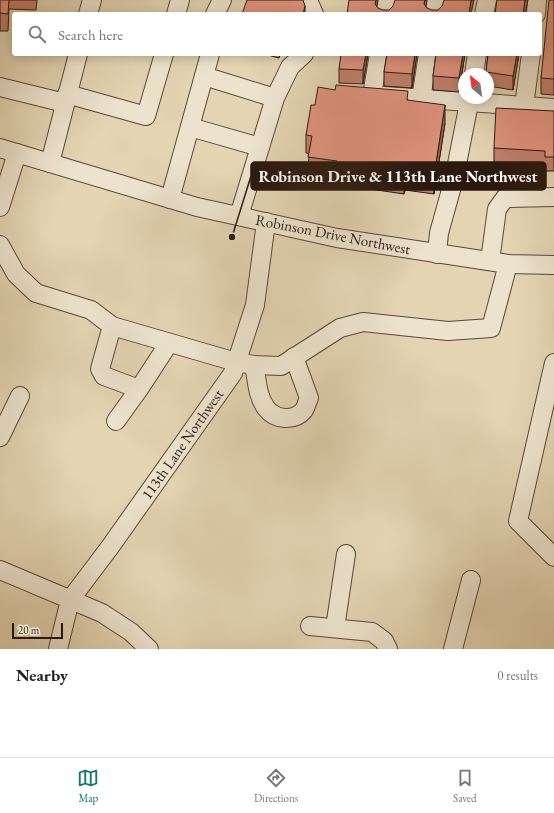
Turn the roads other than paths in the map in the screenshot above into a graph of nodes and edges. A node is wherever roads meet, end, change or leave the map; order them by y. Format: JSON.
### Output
{"nodes":[{"id":1,"x":92,"y":0,"type":"edge"},
{"id":2,"x":180,"y":0,"type":"edge"},
{"id":3,"x":222,"y":0,"type":"edge"},
{"id":4,"x":308,"y":0,"type":"edge"},
{"id":5,"x":387,"y":0,"type":"edge"},
{"id":6,"x":436,"y":0,"type":"edge"},
{"id":7,"x":487,"y":0,"type":"edge"},
{"id":8,"x":537,"y":0,"type":"edge"},
{"id":9,"x":89,"y":12,"type":"edge"},
{"id":10,"x":177,"y":12,"type":"edge"},
{"id":11,"x":216,"y":12,"type":"edge"},
{"id":12,"x":313,"y":12,"type":"edge"},
{"id":13,"x":385,"y":12,"type":"edge"},
{"id":14,"x":434,"y":12,"type":"edge"},
{"id":15,"x":484,"y":12,"type":"edge"},
{"id":16,"x":536,"y":12,"type":"edge"},
{"id":17,"x":77,"y":56,"type":"edge"},
{"id":18,"x":163,"y":56,"type":"edge"},
{"id":19,"x":209,"y":56,"type":"edge"},
{"id":20,"x":302,"y":56,"type":"edge"},
{"id":21,"x":378,"y":56,"type":"edge"},
{"id":22,"x":428,"y":56,"type":"edge"},
{"id":23,"x":477,"y":56,"type":"edge"},
{"id":24,"x":531,"y":56,"type":"edge"},
{"id":25,"x":475,"y":68,"type":"edge"},
{"id":26,"x":204,"y":76,"type":"junction"},
{"id":27,"x":0,"y":87,"type":"edge"},
{"id":28,"x":352,"y":94,"type":"edge"},
{"id":29,"x":372,"y":95,"type":"junction"},
{"id":30,"x":275,"y":98,"type":"junction"},
{"id":31,"x":66,"y":99,"type":"junction"},
{"id":32,"x":421,"y":99,"type":"junction"},
{"id":33,"x":458,"y":101,"type":"edge"},
{"id":34,"x":494,"y":103,"type":"edge"},
{"id":35,"x":468,"y":104,"type":"edge"},
{"id":36,"x":524,"y":106,"type":"junction"},
{"id":37,"x":554,"y":108,"type":"edge"},
{"id":38,"x":190,"y":127,"type":"junction"},
{"id":39,"x":260,"y":147,"type":"junction"},
{"id":40,"x":8,"y":151,"type":"edge"},
{"id":41,"x":50,"y":163,"type":"junction"},
{"id":42,"x":554,"y":197,"type":"edge"},
{"id":43,"x":170,"y":199,"type":"junction"},
{"id":44,"x":0,"y":207,"type":"edge"},
{"id":45,"x":239,"y":216,"type":"junction"},
{"id":46,"x":266,"y":222,"type":"junction"},
{"id":47,"x":0,"y":245,"type":"edge"},
{"id":48,"x":437,"y":254,"type":"junction"},
{"id":49,"x":490,"y":261,"type":"junction"},
{"id":50,"x":508,"y":264,"type":"junction"},
{"id":51,"x":554,"y":265,"type":"edge"},
{"id":52,"x":112,"y":326,"type":"junction"},
{"id":53,"x":169,"y":342,"type":"junction"},
{"id":54,"x":294,"y":357,"type":"junction"},
{"id":55,"x":236,"y":362,"type":"junction"},
{"id":56,"x":554,"y":362,"type":"edge"},
{"id":57,"x":254,"y":365,"type":"junction"},
{"id":58,"x":139,"y":389,"type":"junction"},
{"id":59,"x":20,"y":396,"type":"dead end"},
{"id":60,"x":116,"y":421,"type":"dead end"},
{"id":61,"x":0,"y":437,"type":"edge"},
{"id":62,"x":346,"y":554,"type":"dead end"},
{"id":63,"x":554,"y":557,"type":"edge"},
{"id":64,"x":0,"y":570,"type":"edge"},
{"id":65,"x":471,"y":580,"type":"dead end"},
{"id":66,"x":70,"y":600,"type":"junction"},
{"id":67,"x":310,"y":626,"type":"dead end"},
{"id":68,"x":335,"y":628,"type":"junction"},
{"id":69,"x":58,"y":649,"type":"edge"},
{"id":70,"x":149,"y":649,"type":"edge"},
{"id":71,"x":388,"y":649,"type":"edge"},
{"id":72,"x":453,"y":649,"type":"edge"}],
"edges":[{"from":1,"to":9,"type":"street"},
{"from":2,"to":10,"type":"street"},
{"from":3,"to":11,"type":"street"},
{"from":4,"to":12,"type":"street"},
{"from":5,"to":13,"type":"street"},
{"from":6,"to":14,"type":"street"},
{"from":7,"to":15,"type":"street"},
{"from":8,"to":16,"type":"street"},
{"from":17,"to":31,"type":"street"},
{"from":18,"to":31,"type":"street"},
{"from":19,"to":26,"type":"street"},
{"from":20,"to":30,"type":"street"},
{"from":21,"to":29,"type":"street"},
{"from":22,"to":32,"type":"street"},
{"from":23,"to":25,"type":"street"},
{"from":24,"to":36,"type":"street"},
{"from":26,"to":30,"type":"street"},
{"from":26,"to":38,"type":"street"},
{"from":27,"to":31,"type":"street"},
{"from":28,"to":29,"type":"street"},
{"from":29,"to":32,"type":"street"},
{"from":30,"to":39,"type":"street"},
{"from":31,"to":41,"type":"street"},
{"from":32,"to":33,"type":"street"},
{"from":34,"to":36,"type":"street"},
{"from":35,"to":48,"type":"street"},
{"from":36,"to":37,"type":"street"},
{"from":38,"to":39,"type":"street"},
{"from":38,"to":43,"type":"street"},
{"from":39,"to":45,"type":"street"},
{"from":40,"to":41,"type":"street","name":"Robinson Drive Northwest"},
{"from":40,"to":44,"type":"street"},
{"from":41,"to":43,"type":"street","name":"Robinson Drive Northwest"},
{"from":42,"to":49,"type":"street"},
{"from":43,"to":45,"type":"street","name":"Robinson Drive Northwest"},
{"from":45,"to":46,"type":"street","name":"Robinson Drive Northwest"},
{"from":46,"to":48,"type":"street","name":"Robinson Drive Northwest"},
{"from":46,"to":55,"type":"street","name":"113th Lane Northwest"},
{"from":47,"to":52,"type":"street"},
{"from":48,"to":49,"type":"street","name":"Robinson Drive Northwest"},
{"from":49,"to":50,"type":"street","name":"Robinson Drive Northwest"},
{"from":50,"to":51,"type":"street","name":"Robinson Drive Northwest"},
{"from":50,"to":54,"type":"street"},
{"from":52,"to":53,"type":"street"},
{"from":52,"to":58,"type":"street"},
{"from":53,"to":55,"type":"street"},
{"from":53,"to":58,"type":"street"},
{"from":54,"to":57,"type":"street"},
{"from":54,"to":57,"type":"street"},
{"from":55,"to":57,"type":"street"},
{"from":55,"to":66,"type":"street","name":"113th Lane Northwest"},
{"from":56,"to":63,"type":"street"},
{"from":58,"to":60,"type":"street"},
{"from":59,"to":61,"type":"street"},
{"from":62,"to":68,"type":"street"},
{"from":64,"to":66,"type":"street"},
{"from":65,"to":72,"type":"street"},
{"from":66,"to":69,"type":"street","name":"113th Lane Northwest"},
{"from":66,"to":70,"type":"street"},
{"from":67,"to":68,"type":"street"},
{"from":68,"to":71,"type":"street"}]}
